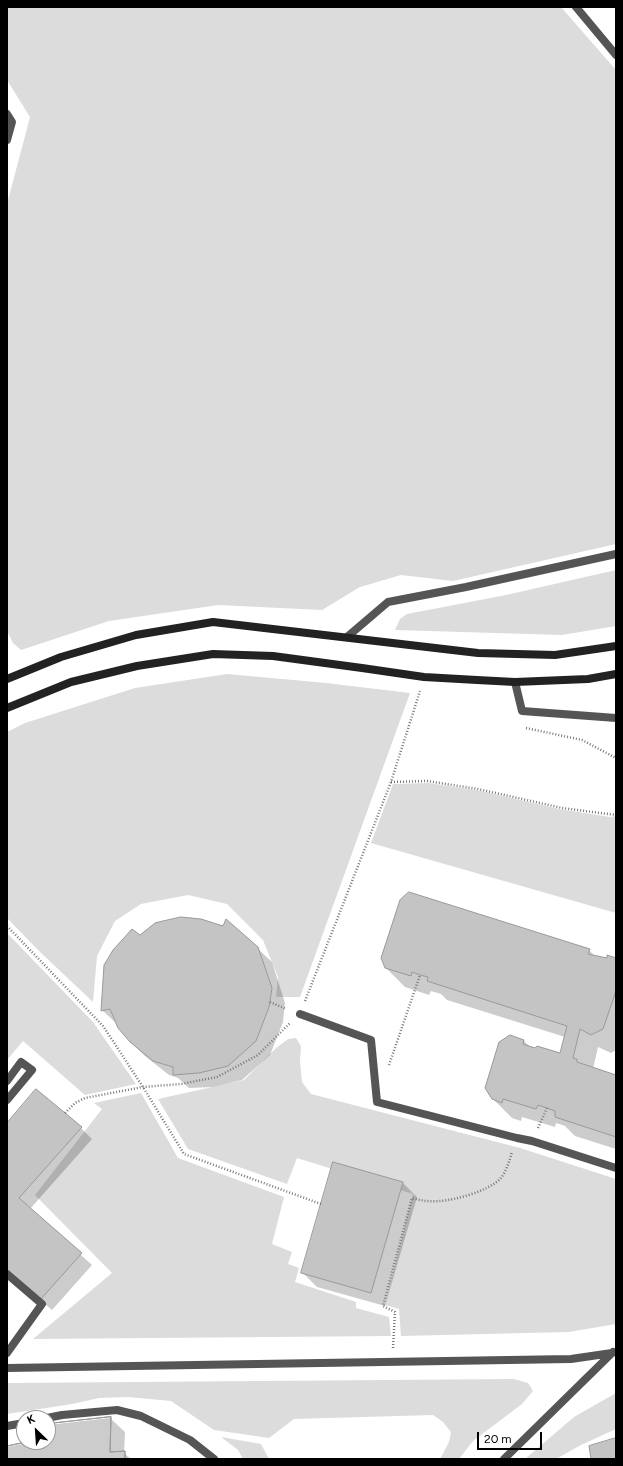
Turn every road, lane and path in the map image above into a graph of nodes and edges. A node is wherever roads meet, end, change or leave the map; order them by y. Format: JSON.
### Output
{"nodes":[{"id":1,"x":576,"y":7,"type":"edge"},
{"id":2,"x":616,"y":55,"type":"edge"},
{"id":3,"x":7,"y":114,"type":"edge"},
{"id":4,"x":7,"y":140,"type":"edge"},
{"id":5,"x":616,"y":554,"type":"edge"},
{"id":6,"x":347,"y":637,"type":"junction"},
{"id":7,"x":616,"y":646,"type":"edge"},
{"id":8,"x":616,"y":674,"type":"edge"},
{"id":9,"x":424,"y":677,"type":"junction"},
{"id":10,"x":7,"y":679,"type":"edge"},
{"id":11,"x":515,"y":682,"type":"junction"},
{"id":12,"x":7,"y":708,"type":"edge"},
{"id":13,"x":522,"y":711,"type":"junction"},
{"id":14,"x":616,"y":718,"type":"edge"},
{"id":15,"x":616,"y":758,"type":"edge"},
{"id":16,"x":391,"y":782,"type":"junction"},
{"id":17,"x":616,"y":815,"type":"edge"},
{"id":18,"x":7,"y":926,"type":"edge"},
{"id":19,"x":420,"y":975,"type":"dead end"},
{"id":20,"x":300,"y":1014,"type":"junction"},
{"id":21,"x":387,"y":1072,"type":"dead end"},
{"id":22,"x":7,"y":1081,"type":"edge"},
{"id":23,"x":142,"y":1087,"type":"junction"},
{"id":24,"x":7,"y":1100,"type":"edge"},
{"id":25,"x":547,"y":1108,"type":"dead end"},
{"id":26,"x":65,"y":1114,"type":"dead end"},
{"id":27,"x":516,"y":1138,"type":"junction"},
{"id":28,"x":532,"y":1141,"type":"junction"},
{"id":29,"x":616,"y":1168,"type":"edge"},
{"id":30,"x":321,"y":1204,"type":"dead end"},
{"id":31,"x":7,"y":1274,"type":"edge"},
{"id":32,"x":614,"y":1352,"type":"edge"},
{"id":33,"x":7,"y":1353,"type":"edge"},
{"id":34,"x":393,"y":1362,"type":"junction"},
{"id":35,"x":7,"y":1368,"type":"edge"},
{"id":36,"x":56,"y":1416,"type":"edge"},
{"id":37,"x":214,"y":1459,"type":"edge"},
{"id":38,"x":504,"y":1459,"type":"edge"}],
"edges":[{"from":1,"to":2,"type":"street"},
{"from":3,"to":4,"type":"street"},
{"from":5,"to":6,"type":"street"},
{"from":6,"to":7,"type":"street"},
{"from":6,"to":10,"type":"street"},
{"from":8,"to":11,"type":"street"},
{"from":9,"to":11,"type":"street"},
{"from":9,"to":12,"type":"street"},
{"from":9,"to":16,"type":"path"},
{"from":11,"to":13,"type":"street"},
{"from":13,"to":14,"type":"street"},
{"from":13,"to":15,"type":"path"},
{"from":16,"to":17,"type":"path"},
{"from":16,"to":20,"type":"path"},
{"from":18,"to":23,"type":"path"},
{"from":19,"to":21,"type":"path"},
{"from":20,"to":23,"type":"path"},
{"from":20,"to":27,"type":"street"},
{"from":22,"to":24,"type":"street"},
{"from":23,"to":26,"type":"path"},
{"from":23,"to":30,"type":"path"},
{"from":25,"to":28,"type":"path"},
{"from":27,"to":28,"type":"street"},
{"from":27,"to":34,"type":"path"},
{"from":28,"to":29,"type":"street"},
{"from":31,"to":33,"type":"street"},
{"from":32,"to":34,"type":"street"},
{"from":32,"to":38,"type":"street"},
{"from":34,"to":35,"type":"street"},
{"from":36,"to":37,"type":"street"}]}
